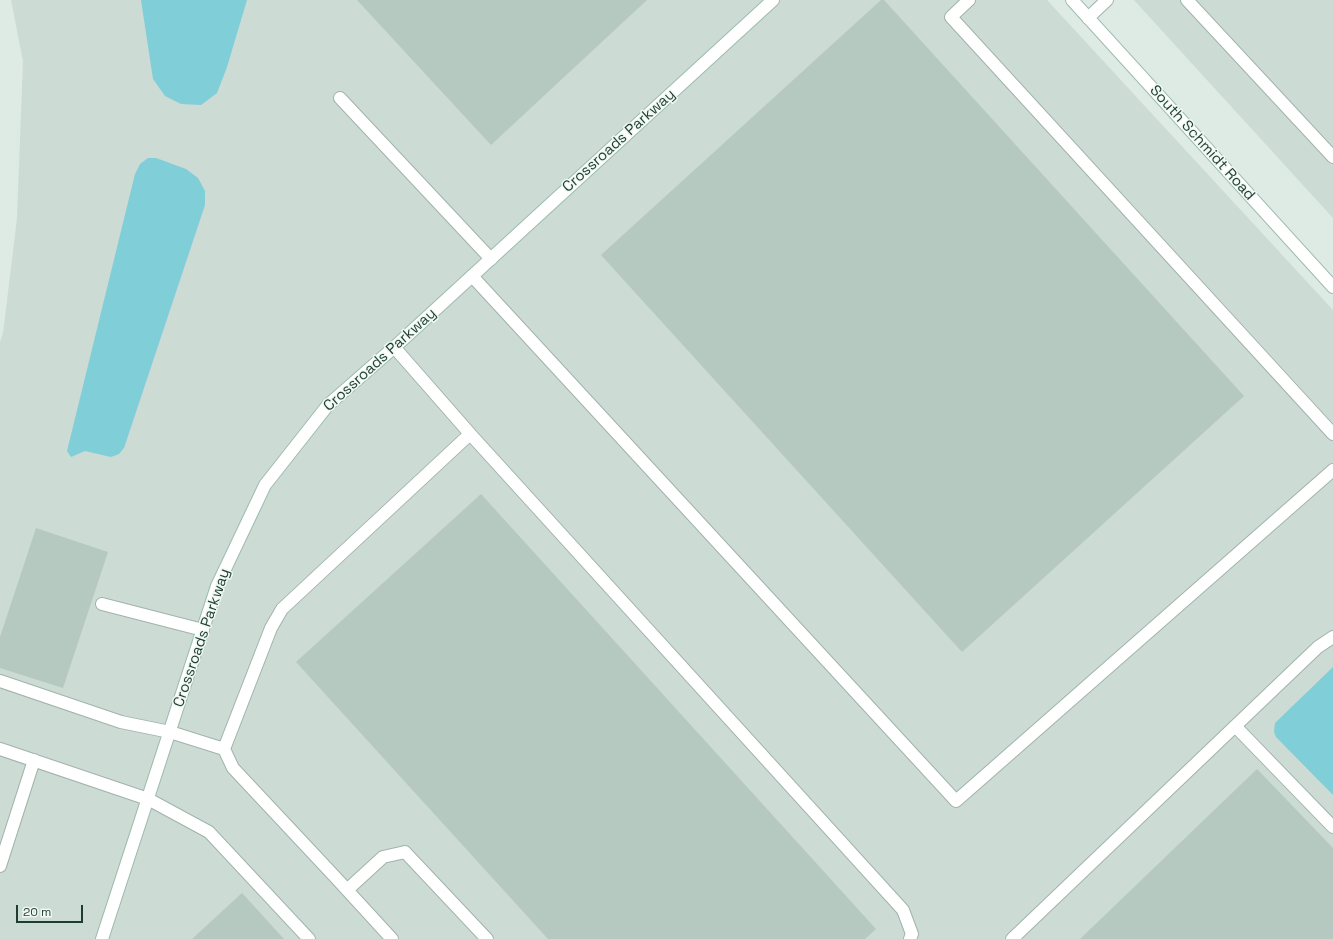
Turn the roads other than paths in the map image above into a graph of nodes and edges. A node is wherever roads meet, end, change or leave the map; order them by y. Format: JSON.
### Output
{"nodes":[{"id":1,"x":773,"y":0,"type":"edge"},
{"id":2,"x":969,"y":0,"type":"edge"},
{"id":3,"x":1072,"y":0,"type":"edge"},
{"id":4,"x":1107,"y":0,"type":"edge"},
{"id":5,"x":1187,"y":0,"type":"edge"},
{"id":6,"x":1088,"y":18,"type":"junction"},
{"id":7,"x":340,"y":98,"type":"dead end"},
{"id":8,"x":1333,"y":157,"type":"edge"},
{"id":9,"x":491,"y":259,"type":"junction"},
{"id":10,"x":472,"y":276,"type":"junction"},
{"id":11,"x":1333,"y":287,"type":"edge"},
{"id":12,"x":394,"y":347,"type":"junction"},
{"id":13,"x":470,"y":434,"type":"junction"},
{"id":14,"x":1333,"y":434,"type":"edge"},
{"id":15,"x":1333,"y":470,"type":"edge"},
{"id":16,"x":102,"y":604,"type":"dead end"},
{"id":17,"x":203,"y":630,"type":"junction"},
{"id":18,"x":1333,"y":637,"type":"edge"},
{"id":19,"x":0,"y":681,"type":"edge"},
{"id":20,"x":1235,"y":726,"type":"junction"},
{"id":21,"x":170,"y":732,"type":"junction"},
{"id":22,"x":0,"y":749,"type":"edge"},
{"id":23,"x":224,"y":749,"type":"junction"},
{"id":24,"x":34,"y":760,"type":"junction"},
{"id":25,"x":148,"y":799,"type":"junction"},
{"id":26,"x":1333,"y":827,"type":"edge"},
{"id":27,"x":0,"y":866,"type":"edge"},
{"id":28,"x":347,"y":890,"type":"junction"},
{"id":29,"x":102,"y":939,"type":"edge"},
{"id":30,"x":309,"y":939,"type":"edge"},
{"id":31,"x":392,"y":939,"type":"edge"},
{"id":32,"x":487,"y":939,"type":"edge"},
{"id":33,"x":910,"y":939,"type":"edge"},
{"id":34,"x":1012,"y":939,"type":"edge"}],
"edges":[{"from":1,"to":9,"type":"street","name":"Crossroads Parkway"},
{"from":2,"to":14,"type":"street"},
{"from":3,"to":6,"type":"street","name":"South Schmidt Road"},
{"from":4,"to":6,"type":"street"},
{"from":5,"to":8,"type":"street"},
{"from":6,"to":11,"type":"street","name":"South Schmidt Road"},
{"from":7,"to":9,"type":"street"},
{"from":9,"to":10,"type":"street","name":"Crossroads Parkway"},
{"from":10,"to":12,"type":"street","name":"Crossroads Parkway"},
{"from":10,"to":15,"type":"street"},
{"from":12,"to":13,"type":"street"},
{"from":12,"to":17,"type":"street","name":"Crossroads Parkway"},
{"from":13,"to":23,"type":"street"},
{"from":13,"to":33,"type":"street"},
{"from":16,"to":17,"type":"street"},
{"from":17,"to":21,"type":"street","name":"Crossroads Parkway"},
{"from":18,"to":20,"type":"street"},
{"from":19,"to":21,"type":"street"},
{"from":20,"to":26,"type":"street"},
{"from":20,"to":34,"type":"street"},
{"from":21,"to":23,"type":"street"},
{"from":21,"to":25,"type":"street","name":"Crossroads Parkway"},
{"from":22,"to":24,"type":"street"},
{"from":23,"to":28,"type":"street"},
{"from":24,"to":25,"type":"street"},
{"from":24,"to":27,"type":"street"},
{"from":25,"to":29,"type":"street","name":"Crossroads Parkway"},
{"from":25,"to":30,"type":"street"},
{"from":28,"to":31,"type":"street"},
{"from":28,"to":32,"type":"street"}]}
